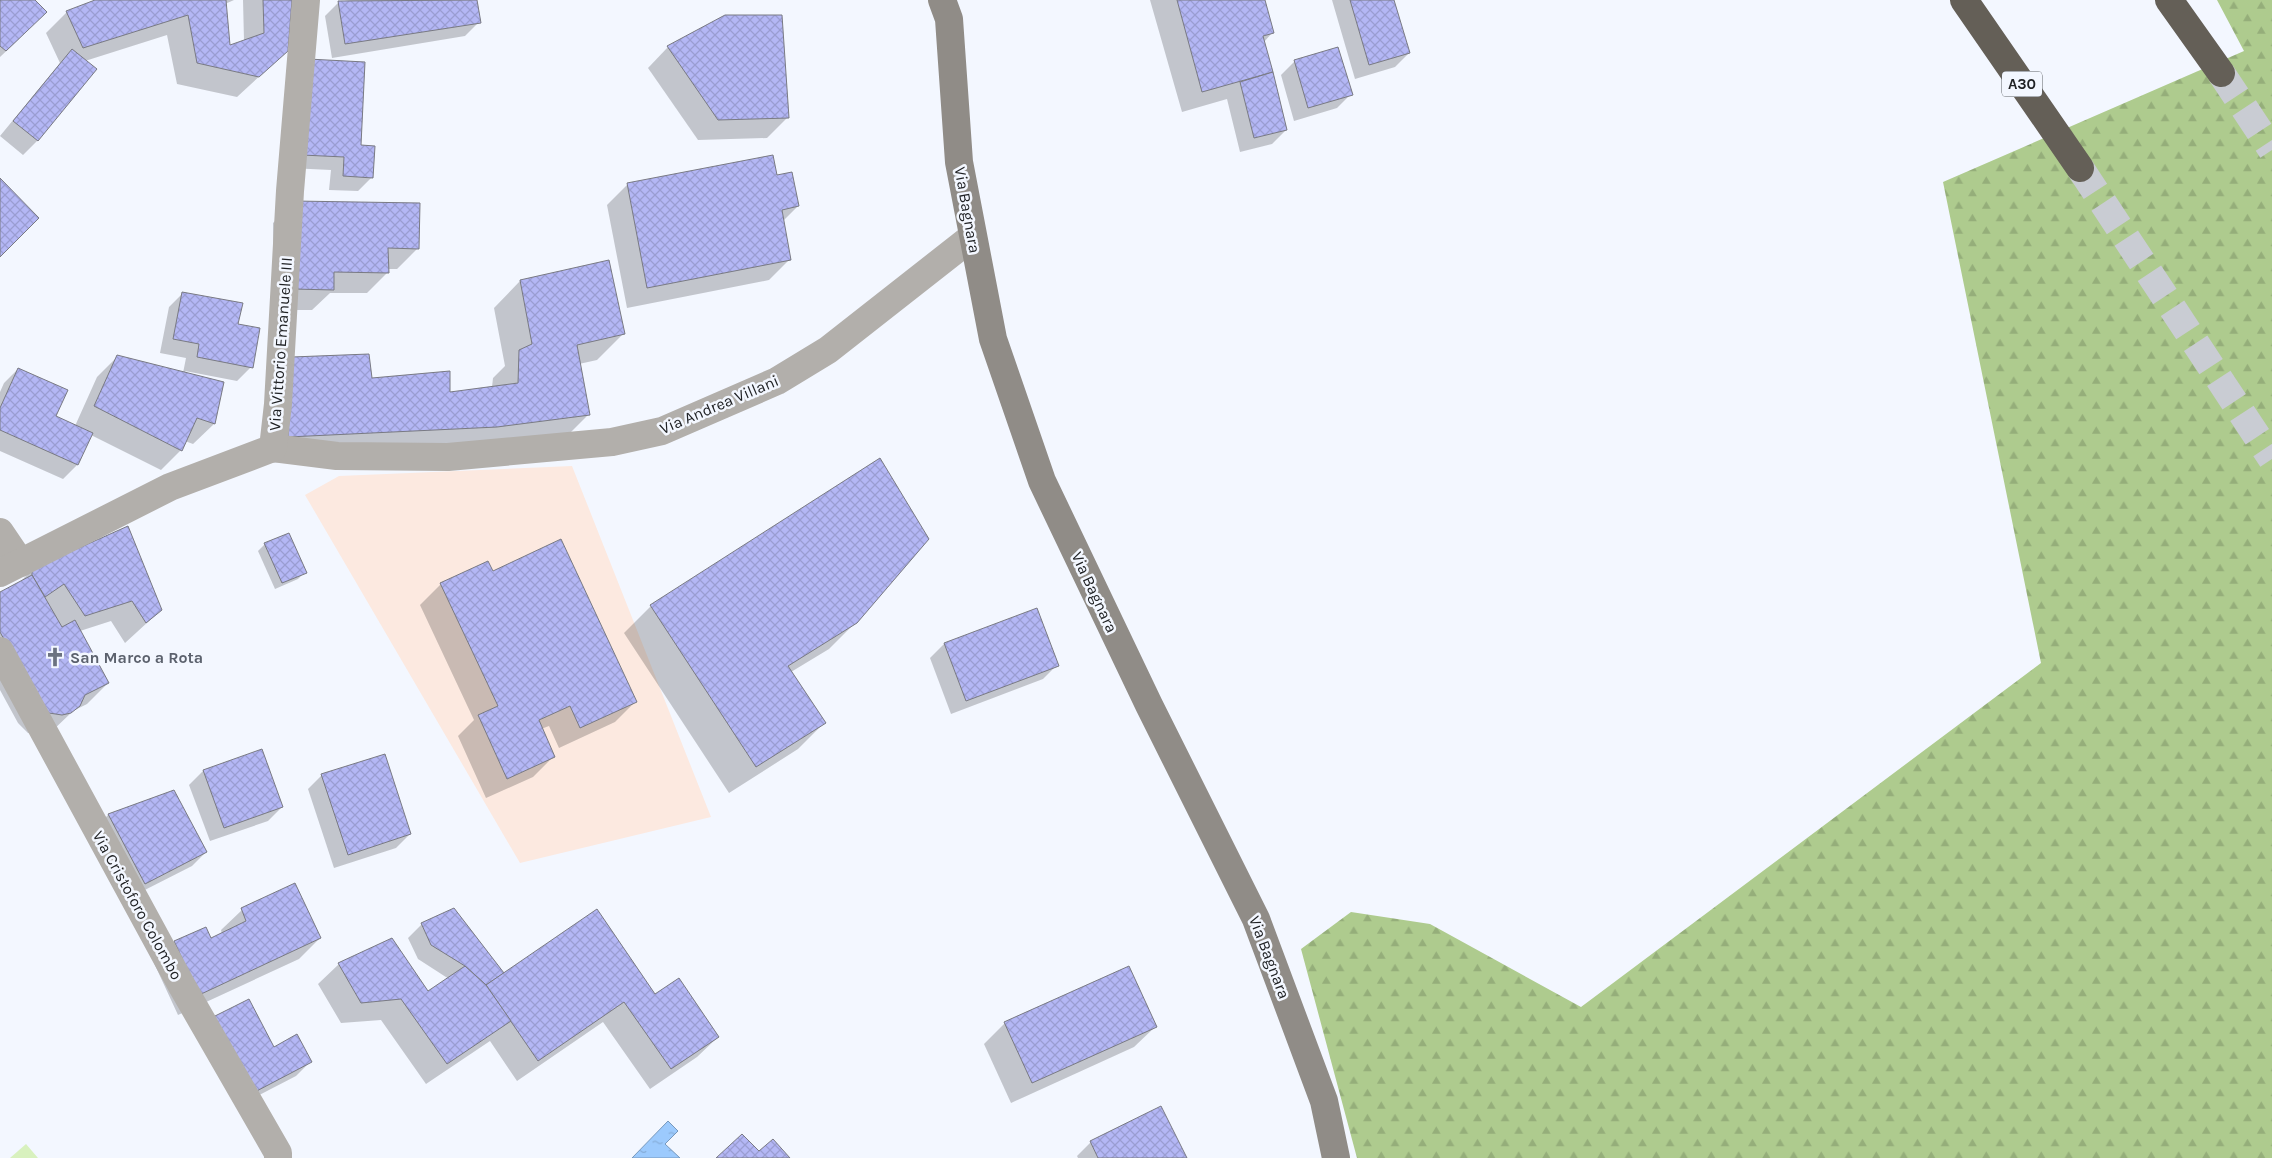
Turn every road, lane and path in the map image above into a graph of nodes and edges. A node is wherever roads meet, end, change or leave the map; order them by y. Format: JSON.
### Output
{"nodes":[{"id":1,"x":306,"y":0,"type":"edge"},
{"id":2,"x":942,"y":0,"type":"edge"},
{"id":3,"x":1964,"y":0,"type":"edge"},
{"id":4,"x":2168,"y":0,"type":"edge"},
{"id":5,"x":2220,"y":73,"type":"tunnel mouth"},
{"id":6,"x":2080,"y":168,"type":"tunnel mouth"},
{"id":7,"x":972,"y":238,"type":"junction"},
{"id":8,"x":273,"y":448,"type":"junction"},
{"id":9,"x":0,"y":532,"type":"edge"},
{"id":10,"x":11,"y":568,"type":"edge"},
{"id":11,"x":0,"y":651,"type":"edge"},
{"id":12,"x":278,"y":1158,"type":"edge"},
{"id":13,"x":1336,"y":1158,"type":"edge"}],
"edges":[{"from":1,"to":8,"type":"street","name":"Via Vittorio Emanuele III"},
{"from":2,"to":7,"type":"main road","name":"Via Bagnara"},
{"from":3,"to":6,"type":"highway","number":"A30"},
{"from":4,"to":5,"type":"highway"},
{"from":7,"to":8,"type":"street","name":"Via Andrea Villani"},
{"from":7,"to":13,"type":"main road","name":"Via Bagnara"},
{"from":8,"to":10,"type":"street","name":"Via Vittorio Emanuele III"},
{"from":9,"to":10,"type":"street"},
{"from":11,"to":12,"type":"street","name":"Via Cristoforo Colombo"}]}
